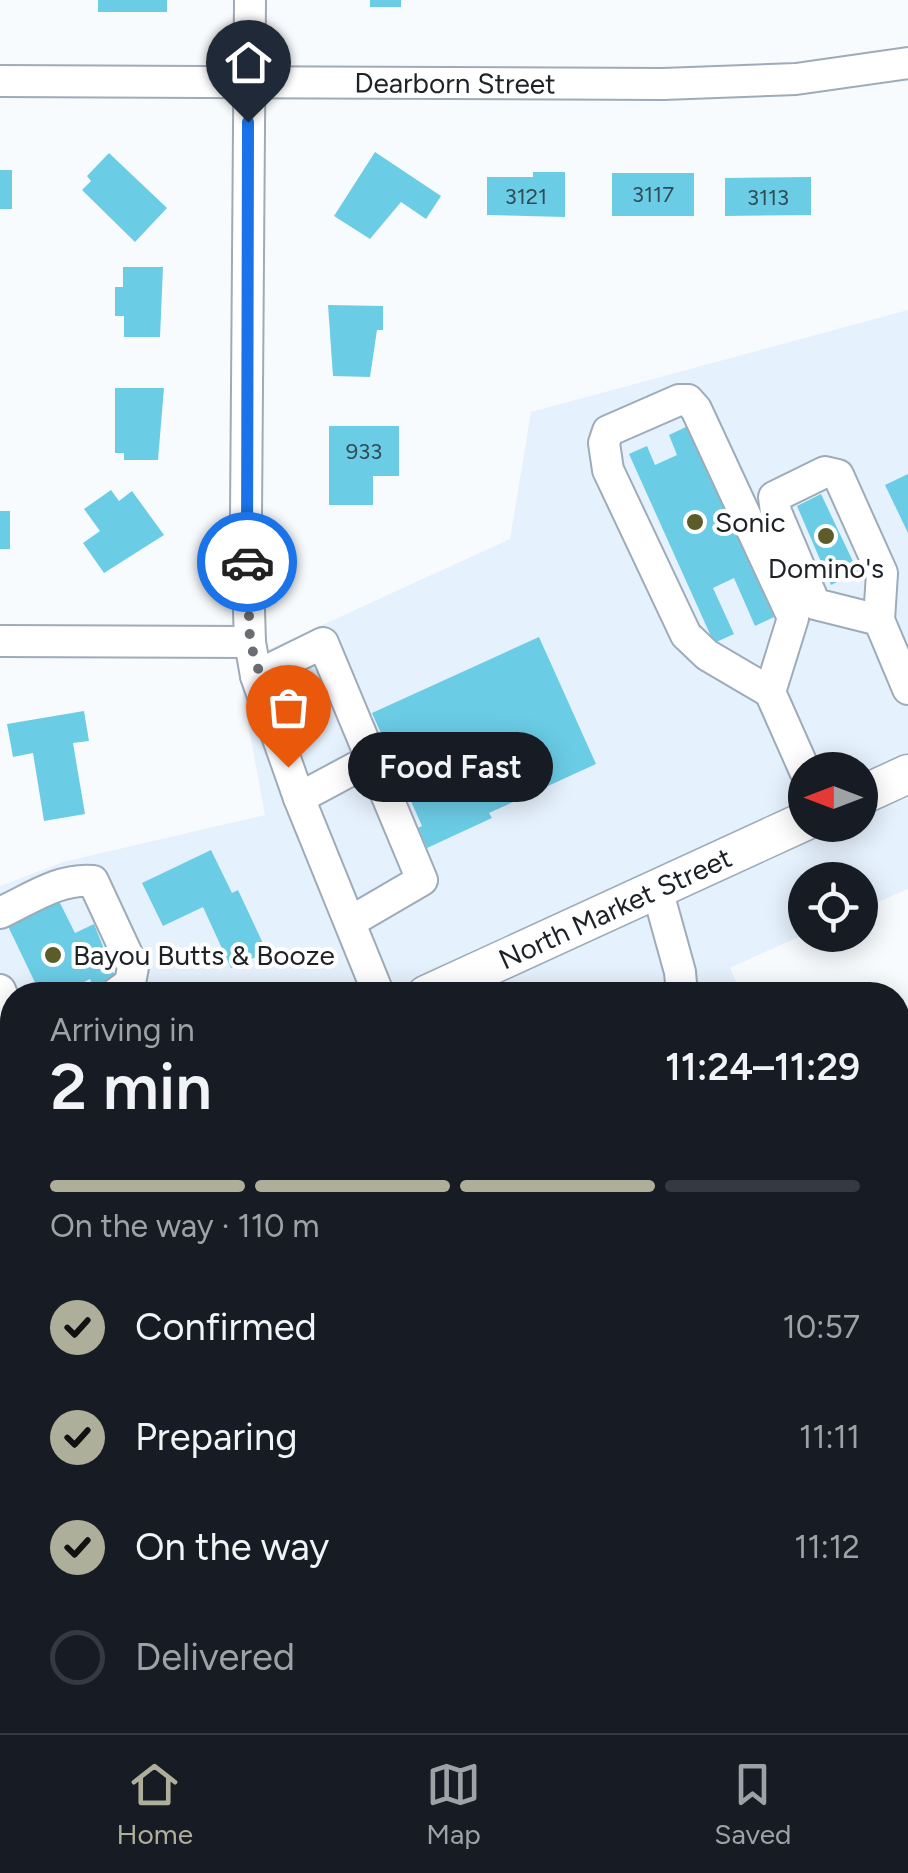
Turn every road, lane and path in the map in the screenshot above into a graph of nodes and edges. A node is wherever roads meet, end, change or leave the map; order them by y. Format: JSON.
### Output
{"nodes":[{"id":1,"x":250,"y":0,"type":"edge"},
{"id":2,"x":908,"y":63,"type":"edge"},
{"id":3,"x":0,"y":82,"type":"edge"},
{"id":4,"x":249,"y":83,"type":"junction"},
{"id":5,"x":879,"y":620,"type":"junction"},
{"id":6,"x":0,"y":641,"type":"edge"},
{"id":7,"x":250,"y":642,"type":"junction"},
{"id":8,"x":256,"y":676,"type":"junction"},
{"id":9,"x":908,"y":690,"type":"edge"},
{"id":10,"x":770,"y":692,"type":"junction"},
{"id":11,"x":796,"y":752,"type":"edge"},
{"id":12,"x":370,"y":760,"type":"junction"},
{"id":13,"x":908,"y":774,"type":"edge"},
{"id":14,"x":878,"y":788,"type":"edge"},
{"id":15,"x":299,"y":798,"type":"junction"},
{"id":16,"x":788,"y":829,"type":"edge"},
{"id":17,"x":657,"y":889,"type":"junction"},
{"id":18,"x":0,"y":913,"type":"edge"},
{"id":19,"x":350,"y":922,"type":"junction"},
{"id":20,"x":130,"y":982,"type":"edge"},
{"id":21,"x":374,"y":982,"type":"edge"},
{"id":22,"x":486,"y":982,"type":"edge"},
{"id":23,"x":681,"y":982,"type":"edge"}],
"edges":[{"from":1,"to":4,"type":"street"},
{"from":2,"to":4,"type":"street","name":"Dearborn Street"},
{"from":3,"to":4,"type":"street","name":"Dearborn Street"},
{"from":4,"to":7,"type":"street"},
{"from":5,"to":5,"type":"street"},
{"from":5,"to":9,"type":"street"},
{"from":6,"to":7,"type":"street"},
{"from":7,"to":8,"type":"street"},
{"from":8,"to":12,"type":"street"},
{"from":8,"to":15,"type":"street"},
{"from":10,"to":10,"type":"street"},
{"from":10,"to":11,"type":"street"},
{"from":12,"to":15,"type":"street"},
{"from":12,"to":19,"type":"street"},
{"from":13,"to":14,"type":"main road"},
{"from":15,"to":19,"type":"street"},
{"from":16,"to":17,"type":"main road","name":"North Market Street"},
{"from":17,"to":22,"type":"main road","name":"North Market Street"},
{"from":17,"to":23,"type":"street"},
{"from":18,"to":20,"type":"street"},
{"from":19,"to":21,"type":"street"}]}
